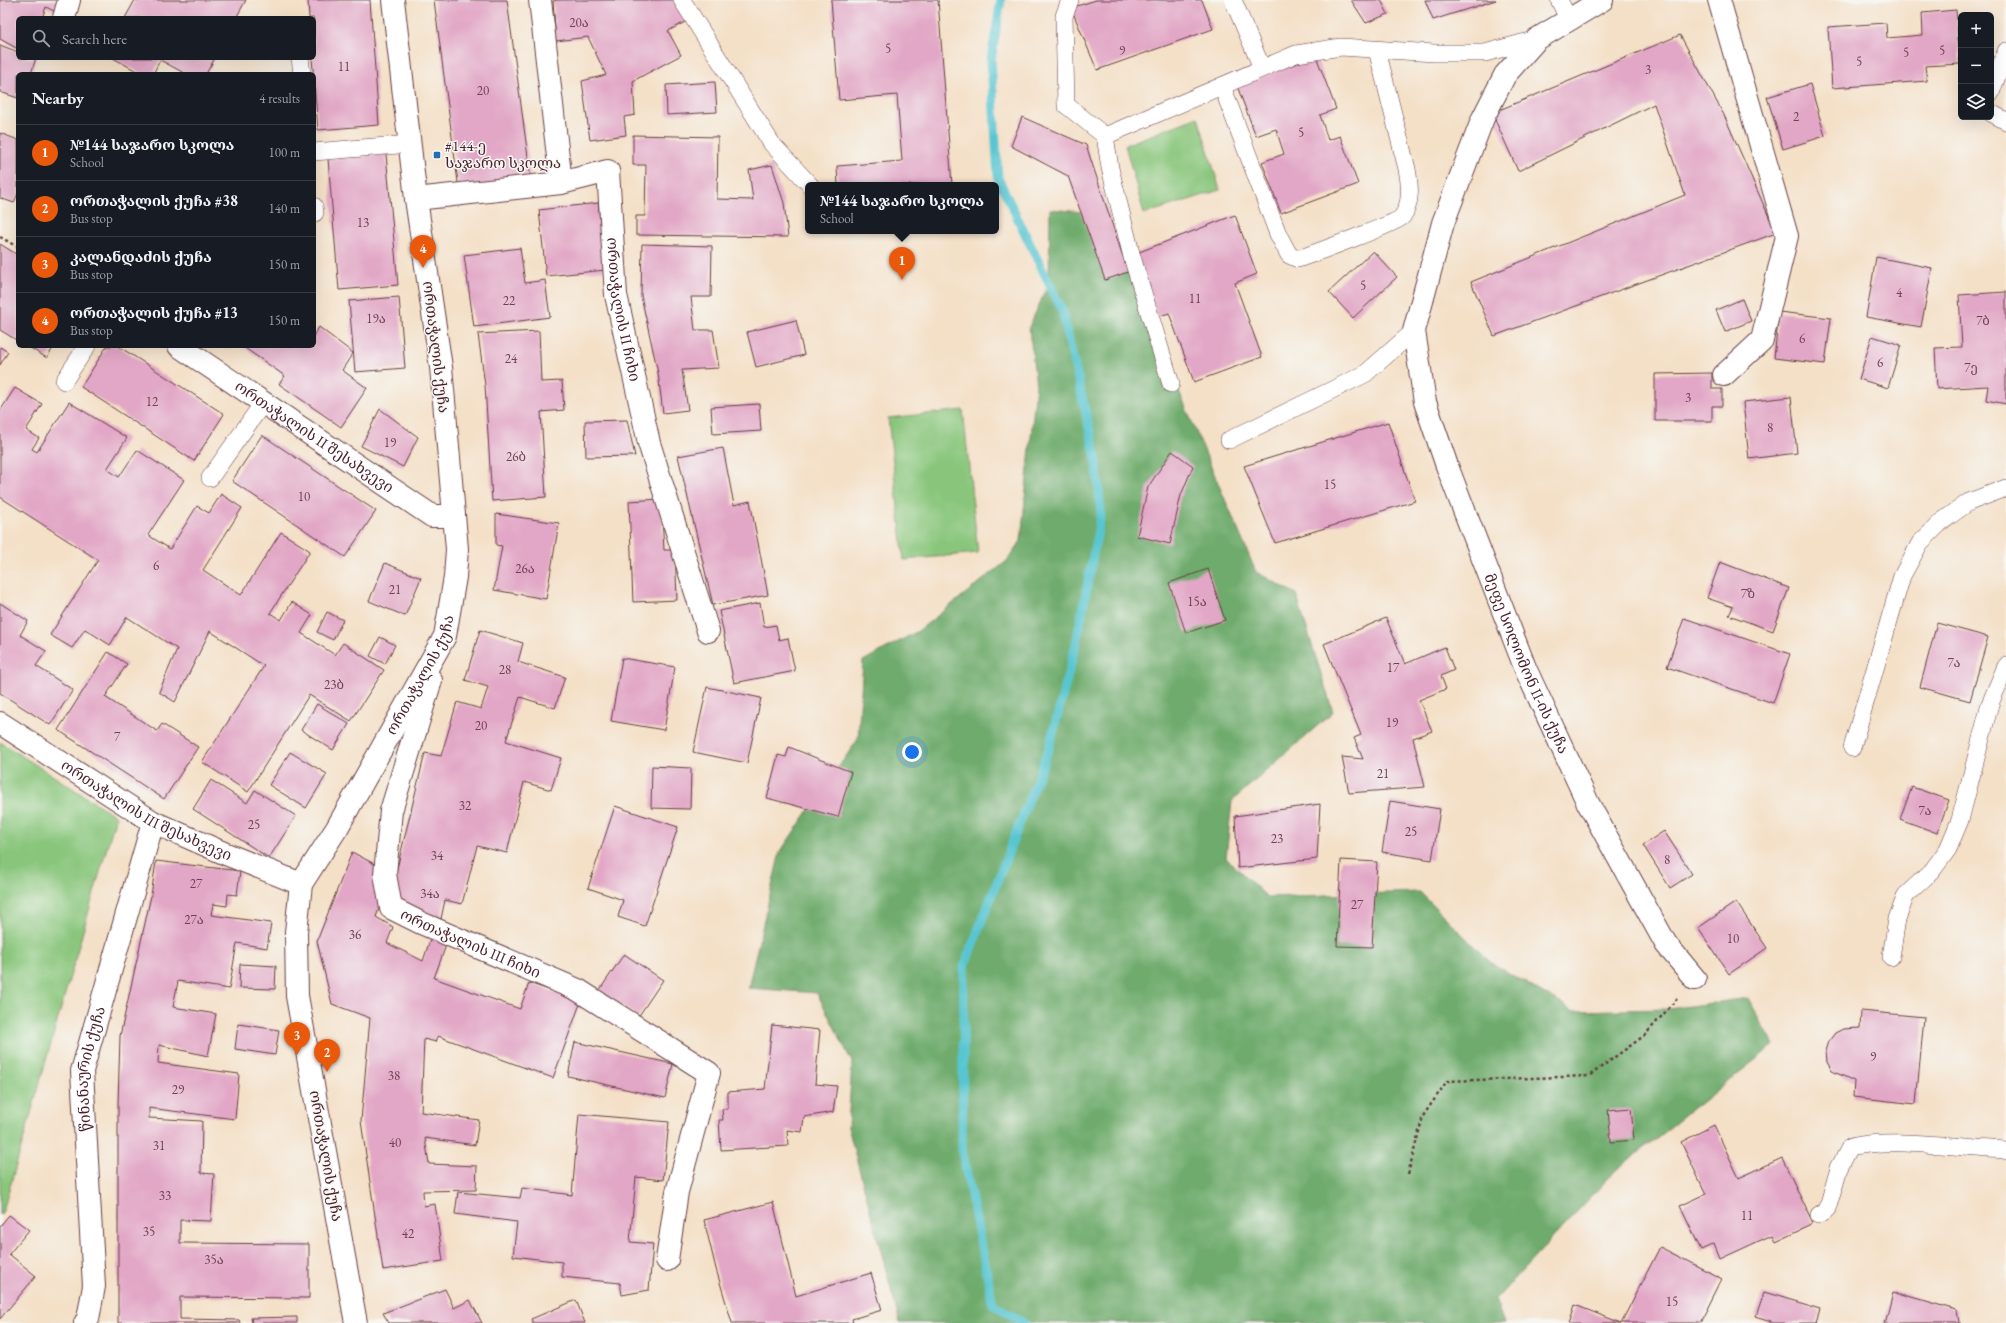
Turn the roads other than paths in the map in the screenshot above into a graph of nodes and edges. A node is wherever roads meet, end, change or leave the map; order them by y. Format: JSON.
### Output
{"nodes":[{"id":1,"x":69,"y":0,"type":"edge"},
{"id":2,"x":393,"y":0,"type":"edge"},
{"id":3,"x":540,"y":0,"type":"edge"},
{"id":4,"x":682,"y":0,"type":"edge"},
{"id":5,"x":1070,"y":0,"type":"edge"},
{"id":6,"x":1233,"y":0,"type":"edge"},
{"id":7,"x":1560,"y":0,"type":"edge"},
{"id":8,"x":1602,"y":0,"type":"edge"},
{"id":9,"x":1719,"y":0,"type":"edge"},
{"id":10,"x":65,"y":16,"type":"edge"},
{"id":11,"x":1569,"y":20,"type":"junction"},
{"id":12,"x":1537,"y":39,"type":"junction"},
{"id":13,"x":1377,"y":50,"type":"junction"},
{"id":14,"x":2006,"y":51,"type":"edge"},
{"id":15,"x":300,"y":60,"type":"edge"},
{"id":16,"x":1262,"y":68,"type":"junction"},
{"id":17,"x":302,"y":72,"type":"edge"},
{"id":18,"x":1994,"y":85,"type":"edge"},
{"id":19,"x":1222,"y":86,"type":"junction"},
{"id":20,"x":1994,"y":114,"type":"edge"},
{"id":21,"x":2006,"y":120,"type":"edge"},
{"id":22,"x":1105,"y":136,"type":"junction"},
{"id":23,"x":410,"y":144,"type":"junction"},
{"id":24,"x":316,"y":152,"type":"edge"},
{"id":25,"x":807,"y":182,"type":"edge"},
{"id":26,"x":561,"y":183,"type":"junction"},
{"id":27,"x":416,"y":199,"type":"junction"},
{"id":28,"x":1414,"y":331,"type":"junction"},
{"id":29,"x":86,"y":348,"type":"edge"},
{"id":30,"x":182,"y":348,"type":"edge"},
{"id":31,"x":1724,"y":375,"type":"dead end"},
{"id":32,"x":64,"y":381,"type":"dead end"},
{"id":33,"x":1171,"y":384,"type":"dead end"},
{"id":34,"x":263,"y":403,"type":"junction"},
{"id":35,"x":1229,"y":440,"type":"dead end"},
{"id":36,"x":210,"y":478,"type":"dead end"},
{"id":37,"x":2006,"y":488,"type":"edge"},
{"id":38,"x":454,"y":516,"type":"junction"},
{"id":39,"x":708,"y":631,"type":"dead end"},
{"id":40,"x":445,"y":636,"type":"junction"},
{"id":41,"x":2006,"y":666,"type":"edge"},
{"id":42,"x":0,"y":723,"type":"edge"},
{"id":43,"x":1852,"y":748,"type":"dead end"},
{"id":44,"x":153,"y":822,"type":"junction"},
{"id":45,"x":301,"y":884,"type":"junction"},
{"id":46,"x":1892,"y":957,"type":"dead end"},
{"id":47,"x":1695,"y":979,"type":"road end"},
{"id":48,"x":2006,"y":1150,"type":"edge"},
{"id":49,"x":1819,"y":1215,"type":"dead end"},
{"id":50,"x":667,"y":1260,"type":"dead end"},
{"id":51,"x":85,"y":1323,"type":"edge"},
{"id":52,"x":356,"y":1323,"type":"edge"}],
"edges":[{"from":1,"to":10,"type":"street"},
{"from":2,"to":23,"type":"street","name":"ორთაჭალის ქუჩა"},
{"from":3,"to":26,"type":"street"},
{"from":4,"to":25,"type":"lane"},
{"from":5,"to":22,"type":"lane"},
{"from":6,"to":16,"type":"lane"},
{"from":7,"to":11,"type":"lane"},
{"from":8,"to":11,"type":"street","name":"მეფე სოლომონ II-ის ქუჩა"},
{"from":9,"to":31,"type":"street"},
{"from":11,"to":12,"type":"street","name":"მეფე სოლომონ II-ის ქუჩა"},
{"from":12,"to":13,"type":"lane"},
{"from":12,"to":28,"type":"street","name":"მეფე სოლომონ II-ის ქუჩა"},
{"from":13,"to":16,"type":"lane"},
{"from":13,"to":19,"type":"lane"},
{"from":14,"to":18,"type":"lane"},
{"from":15,"to":17,"type":"lane"},
{"from":16,"to":19,"type":"lane"},
{"from":19,"to":22,"type":"lane"},
{"from":20,"to":21,"type":"lane"},
{"from":22,"to":33,"type":"lane"},
{"from":23,"to":24,"type":"lane"},
{"from":23,"to":27,"type":"street","name":"ორთაჭალის ქუჩა"},
{"from":26,"to":27,"type":"street","name":"ორთაჭალის II ჩიხი"},
{"from":26,"to":39,"type":"street","name":"ორთაჭალის II ჩიხი"},
{"from":27,"to":38,"type":"street","name":"ორთაჭალის ქუჩა"},
{"from":28,"to":35,"type":"lane"},
{"from":28,"to":47,"type":"street","name":"მეფე სოლომონ II-ის ქუჩა"},
{"from":29,"to":32,"type":"lane"},
{"from":30,"to":34,"type":"street","name":"ორთაჭალის II შესახვევი"},
{"from":34,"to":36,"type":"lane"},
{"from":34,"to":38,"type":"street","name":"ორთაჭალის II შესახვევი"},
{"from":37,"to":43,"type":"lane"},
{"from":38,"to":40,"type":"street","name":"ორთაჭალის ქუჩა"},
{"from":40,"to":45,"type":"street","name":"ორთაჭალის ქუჩა"},
{"from":40,"to":50,"type":"street","name":"ორთაჭალის III ჩიხი"},
{"from":41,"to":46,"type":"lane"},
{"from":42,"to":44,"type":"street","name":"ორთაჭალის III შესახვევი"},
{"from":44,"to":45,"type":"street","name":"ორთაჭალის III შესახვევი"},
{"from":44,"to":51,"type":"street","name":"წინანაურის ქუჩა"},
{"from":45,"to":52,"type":"street","name":"ორთაჭალის ქუჩა"},
{"from":48,"to":49,"type":"lane"}]}
